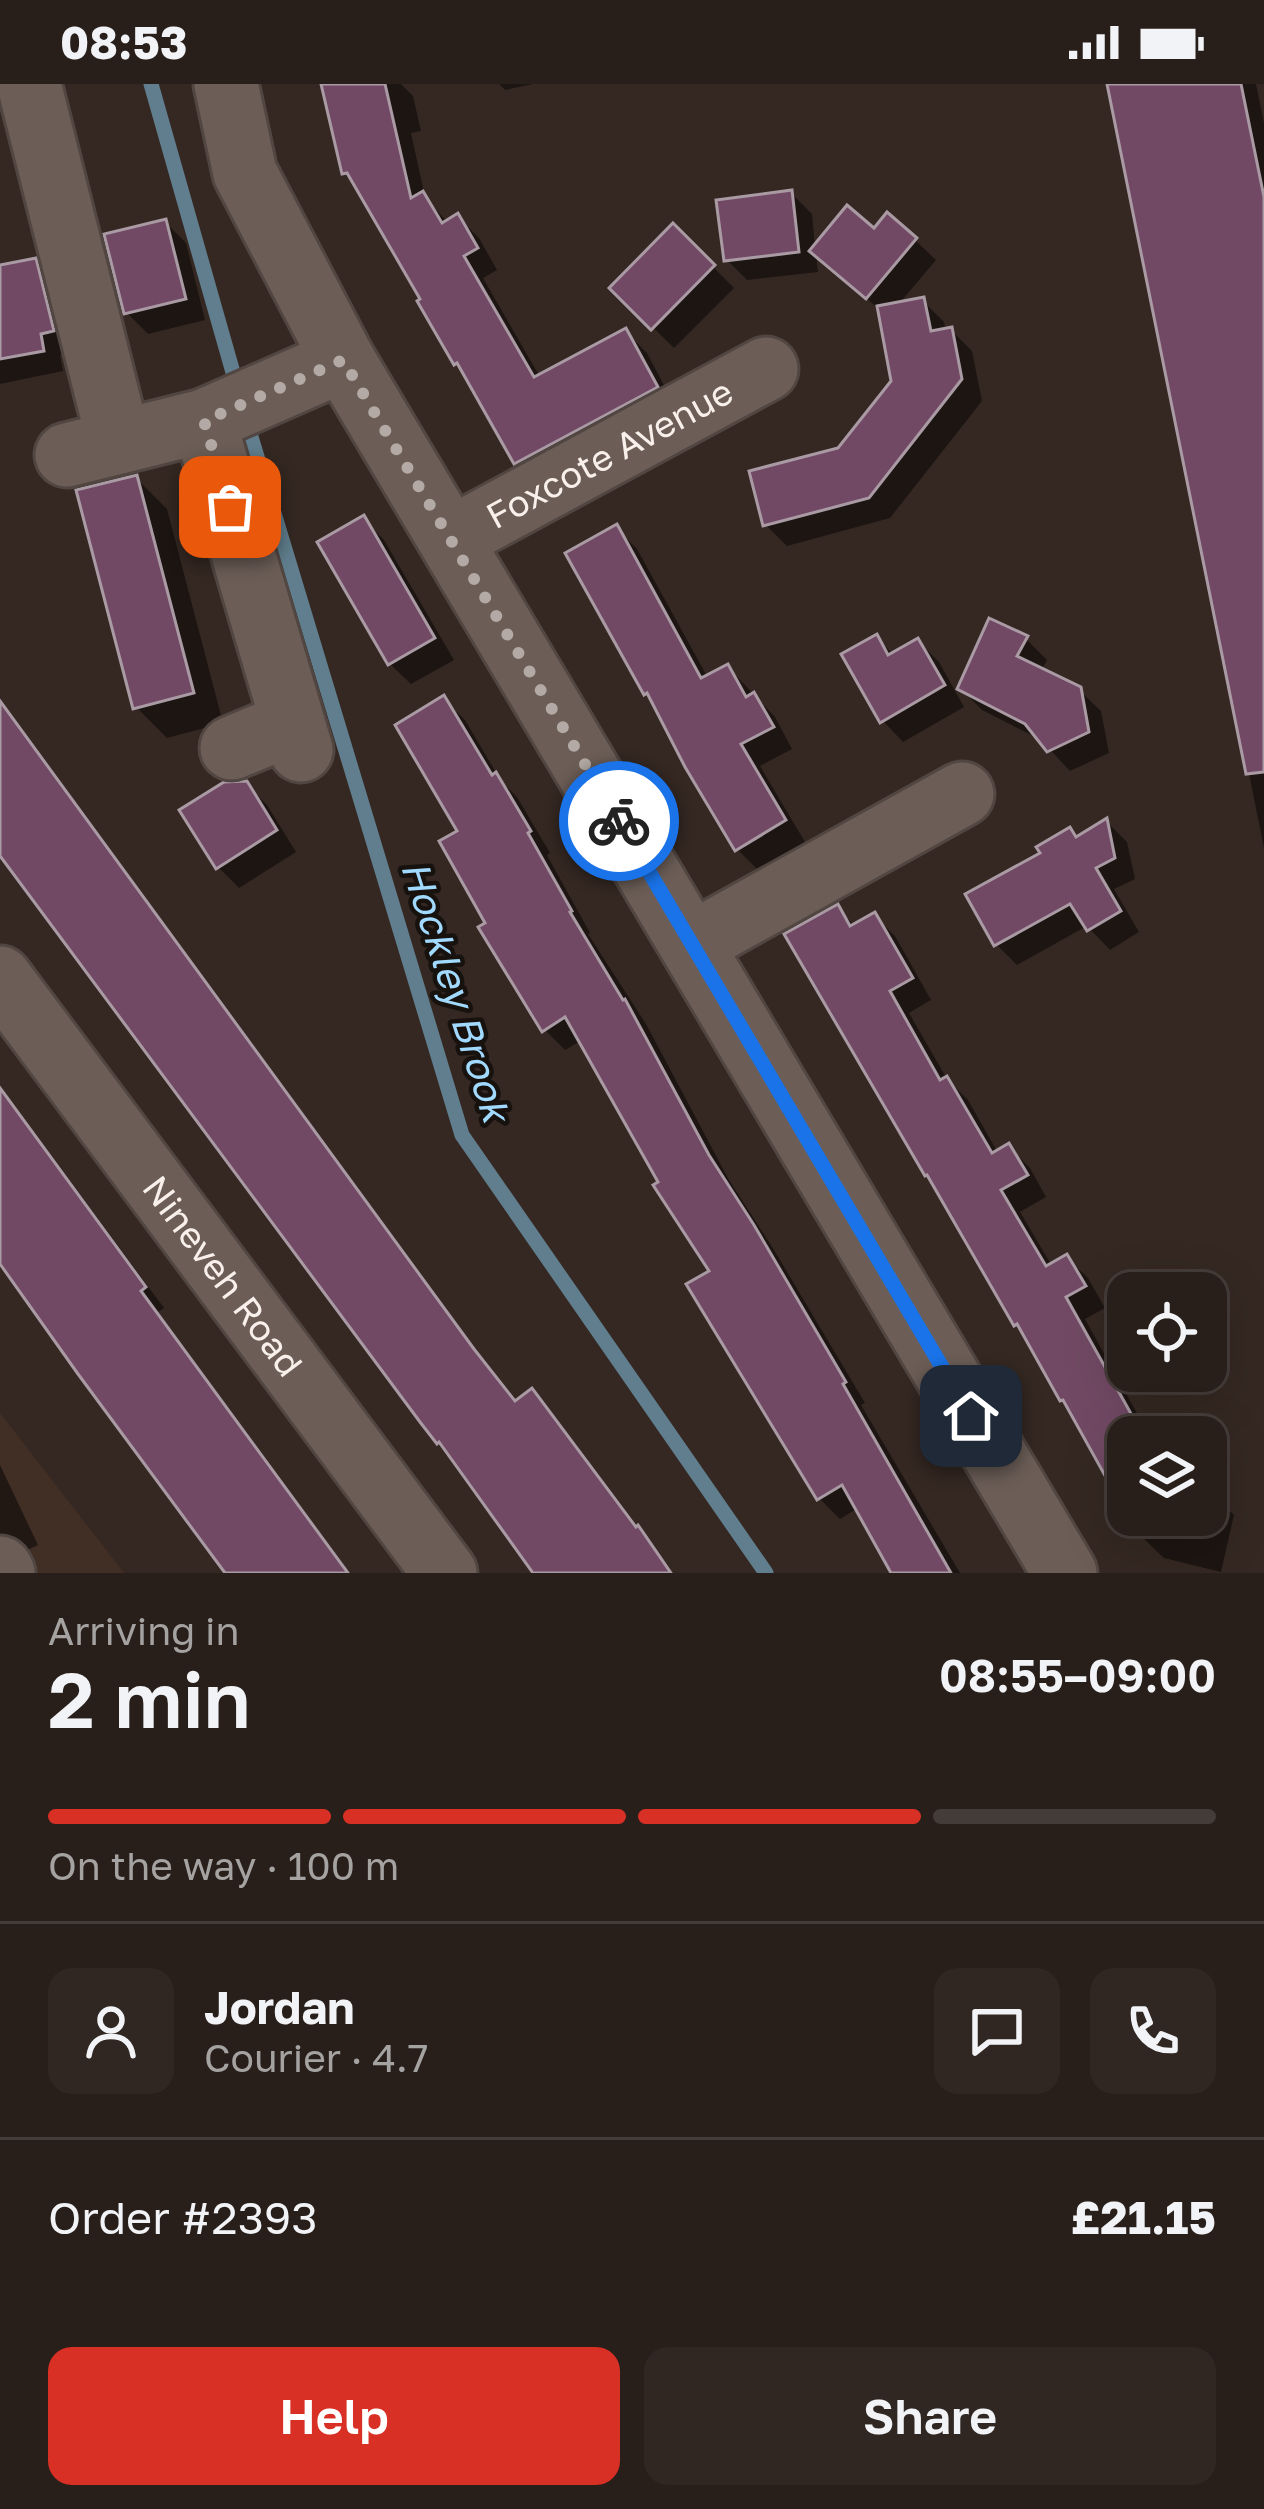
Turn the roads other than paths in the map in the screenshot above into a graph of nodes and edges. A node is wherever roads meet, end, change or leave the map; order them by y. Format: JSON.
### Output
{"nodes":[{"id":1,"x":29,"y":84,"type":"edge"},
{"id":2,"x":226,"y":84,"type":"edge"},
{"id":3,"x":343,"y":360,"type":"junction"},
{"id":4,"x":766,"y":369,"type":"dead end"},
{"id":5,"x":204,"y":421,"type":"junction"},
{"id":6,"x":451,"y":539,"type":"junction"},
{"id":7,"x":232,"y":748,"type":"dead end"},
{"id":8,"x":962,"y":794,"type":"dead end"},
{"id":9,"x":692,"y":944,"type":"junction"},
{"id":10,"x":0,"y":979,"type":"edge"},
{"id":11,"x":443,"y":1572,"type":"edge"},
{"id":12,"x":1065,"y":1573,"type":"edge"}],
"edges":[{"from":1,"to":5,"type":"street"},
{"from":2,"to":3,"type":"street"},
{"from":3,"to":5,"type":"street"},
{"from":3,"to":6,"type":"street"},
{"from":4,"to":6,"type":"street","name":"Foxcote Avenue"},
{"from":5,"to":7,"type":"street"},
{"from":6,"to":9,"type":"street"},
{"from":8,"to":9,"type":"street"},
{"from":9,"to":12,"type":"street"},
{"from":10,"to":11,"type":"street","name":"Nineveh Road"}]}
